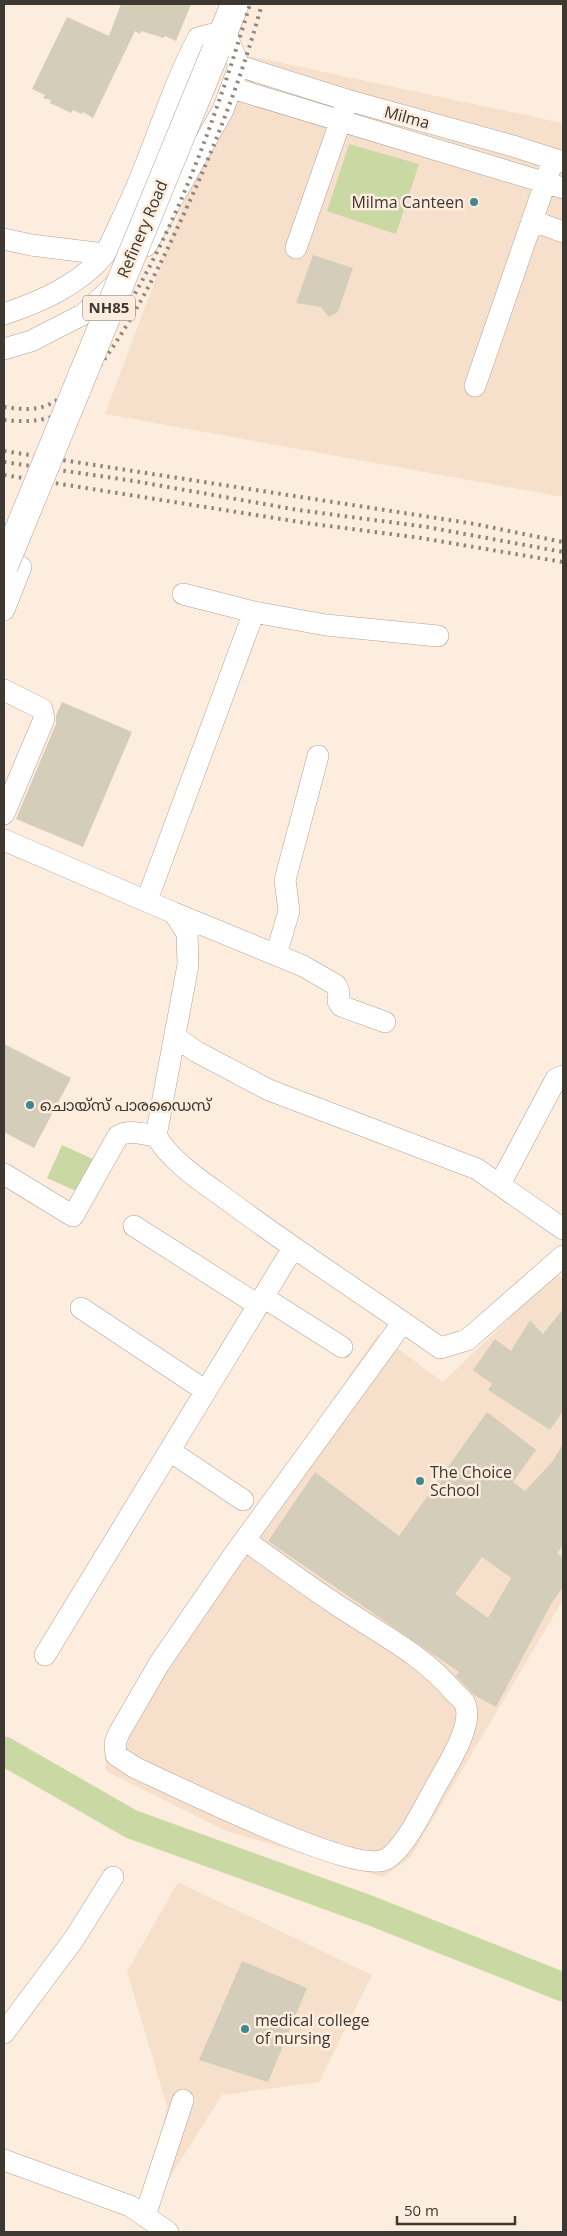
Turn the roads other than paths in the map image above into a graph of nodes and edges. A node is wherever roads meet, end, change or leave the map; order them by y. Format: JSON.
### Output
{"nodes":[{"id":1,"x":229,"y":20,"type":"edge"},
{"id":2,"x":239,"y":66,"type":"junction"},
{"id":3,"x":232,"y":88,"type":"junction"},
{"id":4,"x":347,"y":100,"type":"junction"},
{"id":5,"x":340,"y":121,"type":"junction"},
{"id":6,"x":558,"y":161,"type":"edge"},
{"id":7,"x":555,"y":185,"type":"edge"},
{"id":8,"x":533,"y":221,"type":"junction"},
{"id":9,"x":563,"y":232,"type":"edge"},
{"id":10,"x":4,"y":240,"type":"edge"},
{"id":11,"x":296,"y":248,"type":"dead end"},
{"id":12,"x":104,"y":254,"type":"junction"},
{"id":13,"x":38,"y":303,"type":"junction"},
{"id":14,"x":4,"y":314,"type":"edge"},
{"id":15,"x":55,"y":329,"type":"junction"},
{"id":16,"x":4,"y":349,"type":"edge"},
{"id":17,"x":475,"y":386,"type":"dead end"},
{"id":18,"x":13,"y":566,"type":"edge"},
{"id":19,"x":183,"y":594,"type":"dead end"},
{"id":20,"x":4,"y":610,"type":"edge"},
{"id":21,"x":254,"y":612,"type":"junction"},
{"id":22,"x":438,"y":636,"type":"dead end"},
{"id":23,"x":4,"y":690,"type":"edge"},
{"id":24,"x":318,"y":756,"type":"dead end"},
{"id":25,"x":4,"y":814,"type":"edge"},
{"id":26,"x":4,"y":840,"type":"edge"},
{"id":27,"x":147,"y":900,"type":"junction"},
{"id":28,"x":174,"y":913,"type":"junction"},
{"id":29,"x":276,"y":955,"type":"junction"},
{"id":30,"x":385,"y":1022,"type":"dead end"},
{"id":31,"x":175,"y":1036,"type":"junction"},
{"id":32,"x":563,"y":1076,"type":"edge"},
{"id":33,"x":156,"y":1136,"type":"junction"},
{"id":34,"x":4,"y":1174,"type":"edge"},
{"id":35,"x":500,"y":1184,"type":"junction"},
{"id":36,"x":134,"y":1226,"type":"dead end"},
{"id":37,"x":563,"y":1229,"type":"edge"},
{"id":38,"x":293,"y":1248,"type":"junction"},
{"id":39,"x":563,"y":1256,"type":"edge"},
{"id":40,"x":260,"y":1301,"type":"junction"},
{"id":41,"x":81,"y":1308,"type":"dead end"},
{"id":42,"x":403,"y":1322,"type":"junction"},
{"id":43,"x":342,"y":1347,"type":"dead end"},
{"id":44,"x":206,"y":1391,"type":"junction"},
{"id":45,"x":170,"y":1451,"type":"junction"},
{"id":46,"x":243,"y":1500,"type":"dead end"},
{"id":47,"x":245,"y":1540,"type":"junction"},
{"id":48,"x":45,"y":1655,"type":"dead end"},
{"id":49,"x":114,"y":1877,"type":"dead end"},
{"id":50,"x":4,"y":2033,"type":"edge"},
{"id":51,"x":183,"y":2100,"type":"dead end"},
{"id":52,"x":4,"y":2160,"type":"edge"},
{"id":53,"x":145,"y":2216,"type":"junction"},
{"id":54,"x":168,"y":2232,"type":"edge"}],
"edges":[{"from":1,"to":2,"type":"street"},
{"from":1,"to":12,"type":"street"},
{"from":1,"to":18,"type":"highway","name":"Refinery Road","number":"NH85","bridge":true},
{"from":2,"to":3,"type":"street"},
{"from":2,"to":4,"type":"street","name":"Milma"},
{"from":3,"to":5,"type":"street","name":"Milma"},
{"from":3,"to":15,"type":"street"},
{"from":4,"to":5,"type":"street"},
{"from":4,"to":6,"type":"street","name":"Milma"},
{"from":5,"to":7,"type":"street","name":"Milma"},
{"from":5,"to":11,"type":"street"},
{"from":6,"to":7,"type":"street","name":"Milma"},
{"from":7,"to":8,"type":"street","name":"Milma"},
{"from":8,"to":9,"type":"street"},
{"from":8,"to":17,"type":"street","name":"Milma"},
{"from":10,"to":12,"type":"street"},
{"from":12,"to":13,"type":"street"},
{"from":13,"to":14,"type":"street"},
{"from":13,"to":15,"type":"street"},
{"from":15,"to":16,"type":"street"},
{"from":18,"to":20,"type":"street"},
{"from":19,"to":21,"type":"street"},
{"from":21,"to":22,"type":"street"},
{"from":21,"to":27,"type":"street"},
{"from":23,"to":25,"type":"street"},
{"from":24,"to":29,"type":"street"},
{"from":26,"to":27,"type":"street"},
{"from":27,"to":28,"type":"street"},
{"from":28,"to":29,"type":"street"},
{"from":28,"to":31,"type":"street"},
{"from":29,"to":30,"type":"street"},
{"from":31,"to":33,"type":"street"},
{"from":31,"to":35,"type":"street"},
{"from":32,"to":35,"type":"street"},
{"from":33,"to":34,"type":"street"},
{"from":33,"to":38,"type":"street"},
{"from":35,"to":37,"type":"street"},
{"from":36,"to":40,"type":"street"},
{"from":38,"to":40,"type":"street"},
{"from":38,"to":42,"type":"street"},
{"from":39,"to":42,"type":"street"},
{"from":40,"to":43,"type":"street"},
{"from":40,"to":44,"type":"street"},
{"from":41,"to":44,"type":"street"},
{"from":42,"to":47,"type":"street"},
{"from":44,"to":45,"type":"street"},
{"from":45,"to":46,"type":"street"},
{"from":45,"to":48,"type":"street"},
{"from":47,"to":47,"type":"street"},
{"from":49,"to":50,"type":"street"},
{"from":51,"to":53,"type":"street"},
{"from":52,"to":53,"type":"street"},
{"from":53,"to":54,"type":"street"}]}
